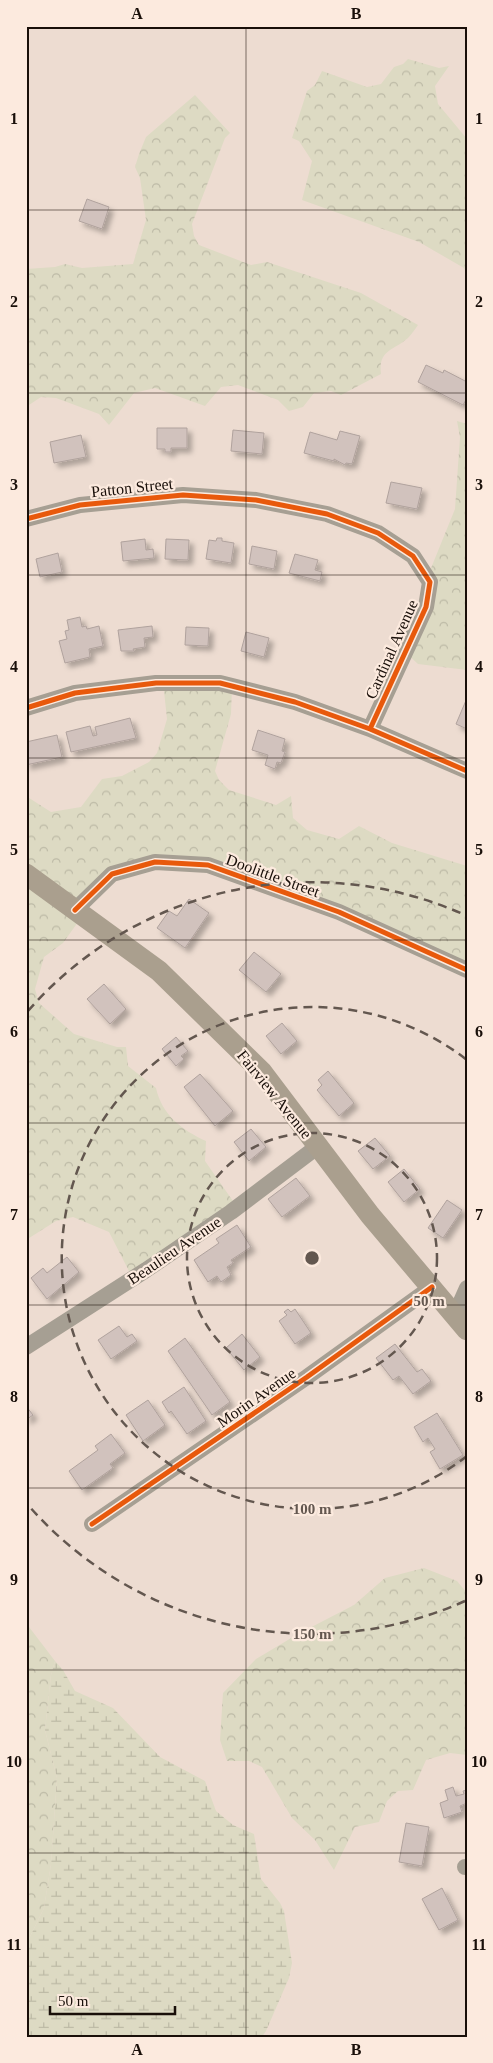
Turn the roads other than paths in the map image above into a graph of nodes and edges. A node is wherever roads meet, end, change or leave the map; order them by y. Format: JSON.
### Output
{"nodes":[{"id":1,"x":26,"y":519,"type":"edge"},
{"id":2,"x":385,"y":538,"type":"joint"},
{"id":3,"x":26,"y":708,"type":"edge"},
{"id":4,"x":370,"y":729,"type":"junction"},
{"id":5,"x":467,"y":771,"type":"edge"},
{"id":6,"x":26,"y":874,"type":"edge"},
{"id":7,"x":75,"y":910,"type":"junction"},
{"id":8,"x":467,"y":970,"type":"edge"},
{"id":9,"x":317,"y":1147,"type":"junction"},
{"id":10,"x":432,"y":1288,"type":"junction"},
{"id":11,"x":467,"y":1288,"type":"edge"},
{"id":12,"x":461,"y":1323,"type":"edge"},
{"id":13,"x":26,"y":1347,"type":"edge"},
{"id":14,"x":92,"y":1524,"type":"dead end"}],
"edges":[{"from":1,"to":2,"type":"street","name":"Patton Street"},
{"from":2,"to":4,"type":"street","name":"Cardinal Avenue"},
{"from":3,"to":4,"type":"street"},
{"from":4,"to":5,"type":"street"},
{"from":6,"to":7,"type":"main road","name":"Fairview Avenue"},
{"from":7,"to":8,"type":"street","name":"Doolittle Street"},
{"from":7,"to":9,"type":"main road","name":"Fairview Avenue"},
{"from":9,"to":10,"type":"main road","name":"Fairview Avenue"},
{"from":9,"to":13,"type":"street","name":"Beaulieu Avenue"},
{"from":10,"to":12,"type":"main road","name":"Fairview Avenue"},
{"from":10,"to":14,"type":"street","name":"Morin Avenue"},
{"from":11,"to":12,"type":"street"}]}
